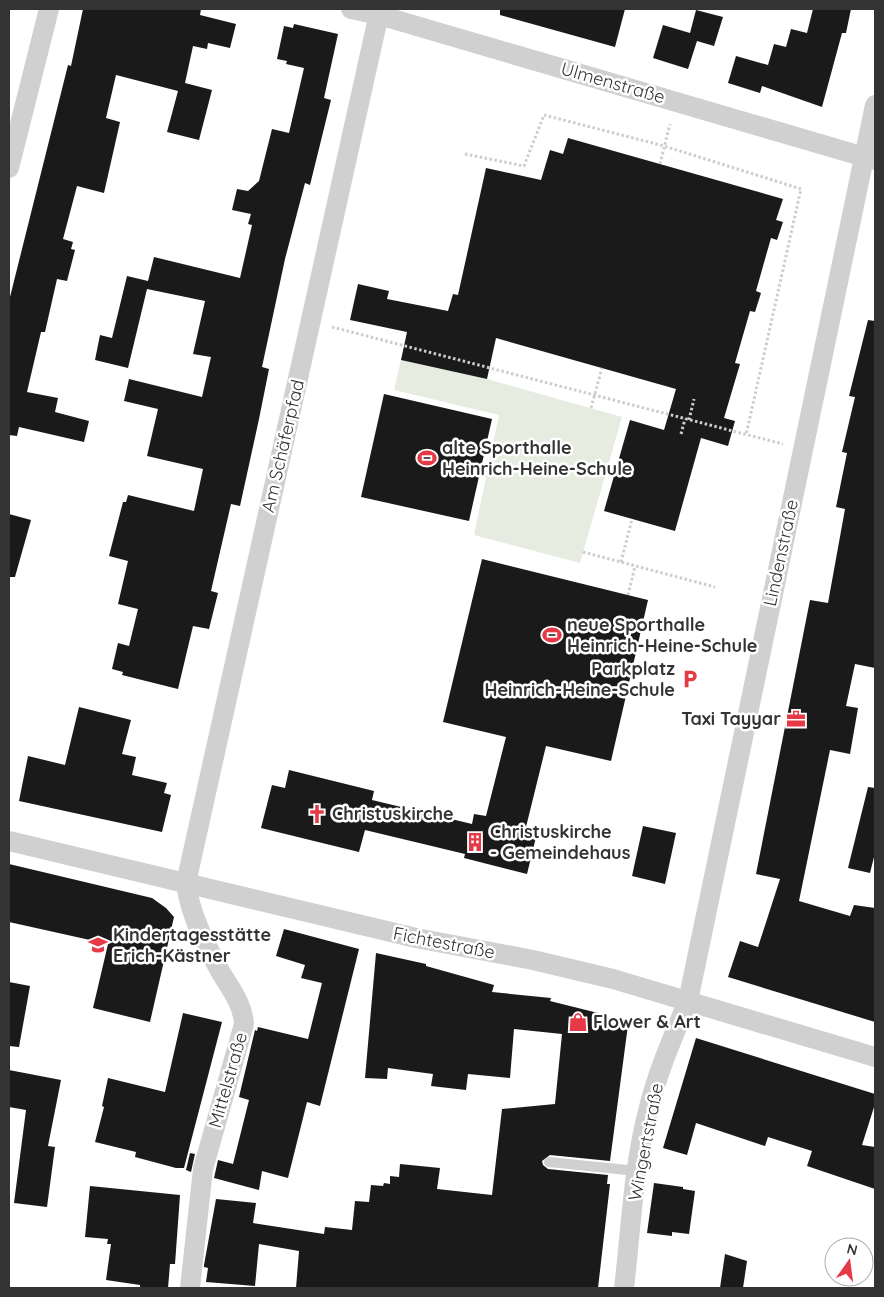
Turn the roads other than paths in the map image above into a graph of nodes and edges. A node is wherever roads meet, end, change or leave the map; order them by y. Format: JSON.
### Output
{"nodes":[{"id":1,"x":48,"y":9,"type":"edge"},
{"id":2,"x":351,"y":9,"type":"edge"},
{"id":3,"x":380,"y":12,"type":"edge"},
{"id":4,"x":875,"y":105,"type":"edge"},
{"id":5,"x":870,"y":158,"type":"edge"},
{"id":6,"x":9,"y":168,"type":"edge"},
{"id":7,"x":9,"y":841,"type":"edge"},
{"id":8,"x":186,"y":883,"type":"junction"},
{"id":9,"x":688,"y":1001,"type":"junction"},
{"id":10,"x":875,"y":1057,"type":"edge"},
{"id":11,"x":549,"y":1162,"type":"dead end"},
{"id":12,"x":637,"y":1171,"type":"junction"},
{"id":13,"x":190,"y":1288,"type":"edge"},
{"id":14,"x":624,"y":1288,"type":"edge"}],
"edges":[{"from":1,"to":6,"type":"street"},
{"from":2,"to":3,"type":"street","name":"Ulmenstraße"},
{"from":3,"to":5,"type":"street","name":"Ulmenstraße"},
{"from":3,"to":8,"type":"street","name":"Am Schäferpfad"},
{"from":4,"to":5,"type":"street","name":"Lindenstraße"},
{"from":5,"to":9,"type":"street","name":"Lindenstraße"},
{"from":7,"to":8,"type":"street","name":"Fichtestraße"},
{"from":8,"to":9,"type":"street","name":"Fichtestraße"},
{"from":8,"to":13,"type":"street","name":"Mittelstraße"},
{"from":9,"to":10,"type":"street","name":"Fichtestraße"},
{"from":9,"to":12,"type":"street","name":"Wingertstraße"},
{"from":11,"to":12,"type":"lane"},
{"from":12,"to":14,"type":"street","name":"Wingertstraße"}]}
